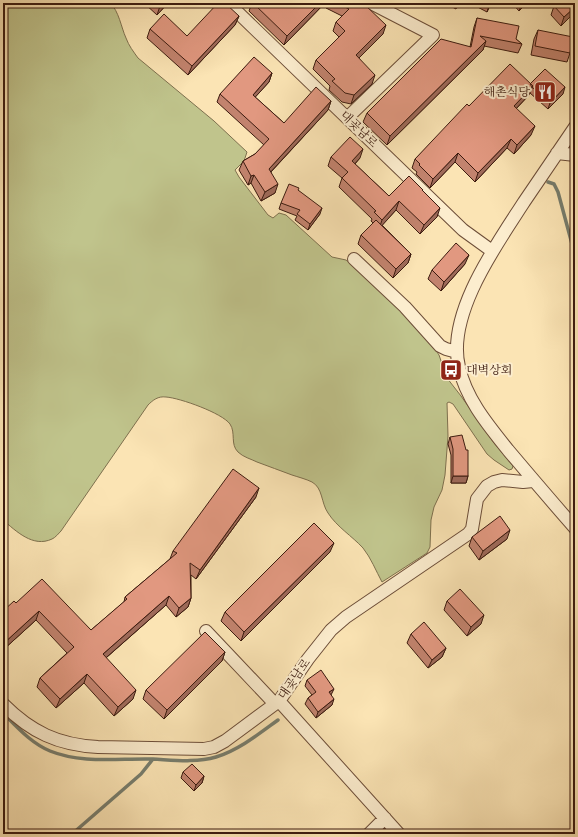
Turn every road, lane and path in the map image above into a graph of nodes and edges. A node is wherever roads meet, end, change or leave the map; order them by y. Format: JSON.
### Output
{"nodes":[{"id":1,"x":228,"y":3,"type":"edge"},
{"id":2,"x":371,"y":3,"type":"edge"},
{"id":3,"x":348,"y":118,"type":"junction"},
{"id":4,"x":575,"y":127,"type":"edge"},
{"id":5,"x":557,"y":153,"type":"junction"},
{"id":6,"x":575,"y":155,"type":"edge"},
{"id":7,"x":492,"y":251,"type":"junction"},
{"id":8,"x":354,"y":259,"type":"dead end"},
{"id":9,"x":457,"y":352,"type":"junction"},
{"id":10,"x":533,"y":481,"type":"junction"},
{"id":11,"x":575,"y":528,"type":"edge"},
{"id":12,"x":206,"y":631,"type":"edge"},
{"id":13,"x":277,"y":702,"type":"junction"},
{"id":14,"x":3,"y":704,"type":"edge"},
{"id":15,"x":385,"y":818,"type":"junction"},
{"id":16,"x":368,"y":834,"type":"edge"},
{"id":17,"x":399,"y":834,"type":"edge"}],
"edges":[{"from":1,"to":3,"type":"street","name":"대곶남로"},
{"from":2,"to":3,"type":"street"},
{"from":3,"to":7,"type":"street","name":"대곶남로"},
{"from":4,"to":5,"type":"street"},
{"from":5,"to":6,"type":"street"},
{"from":5,"to":7,"type":"street"},
{"from":7,"to":9,"type":"street"},
{"from":8,"to":9,"type":"street"},
{"from":9,"to":10,"type":"street"},
{"from":10,"to":11,"type":"street"},
{"from":10,"to":13,"type":"street","name":"대곶남로"},
{"from":12,"to":13,"type":"street"},
{"from":13,"to":14,"type":"street","name":"대곶남로"},
{"from":13,"to":15,"type":"street"},
{"from":15,"to":16,"type":"street"},
{"from":15,"to":17,"type":"street"}]}
